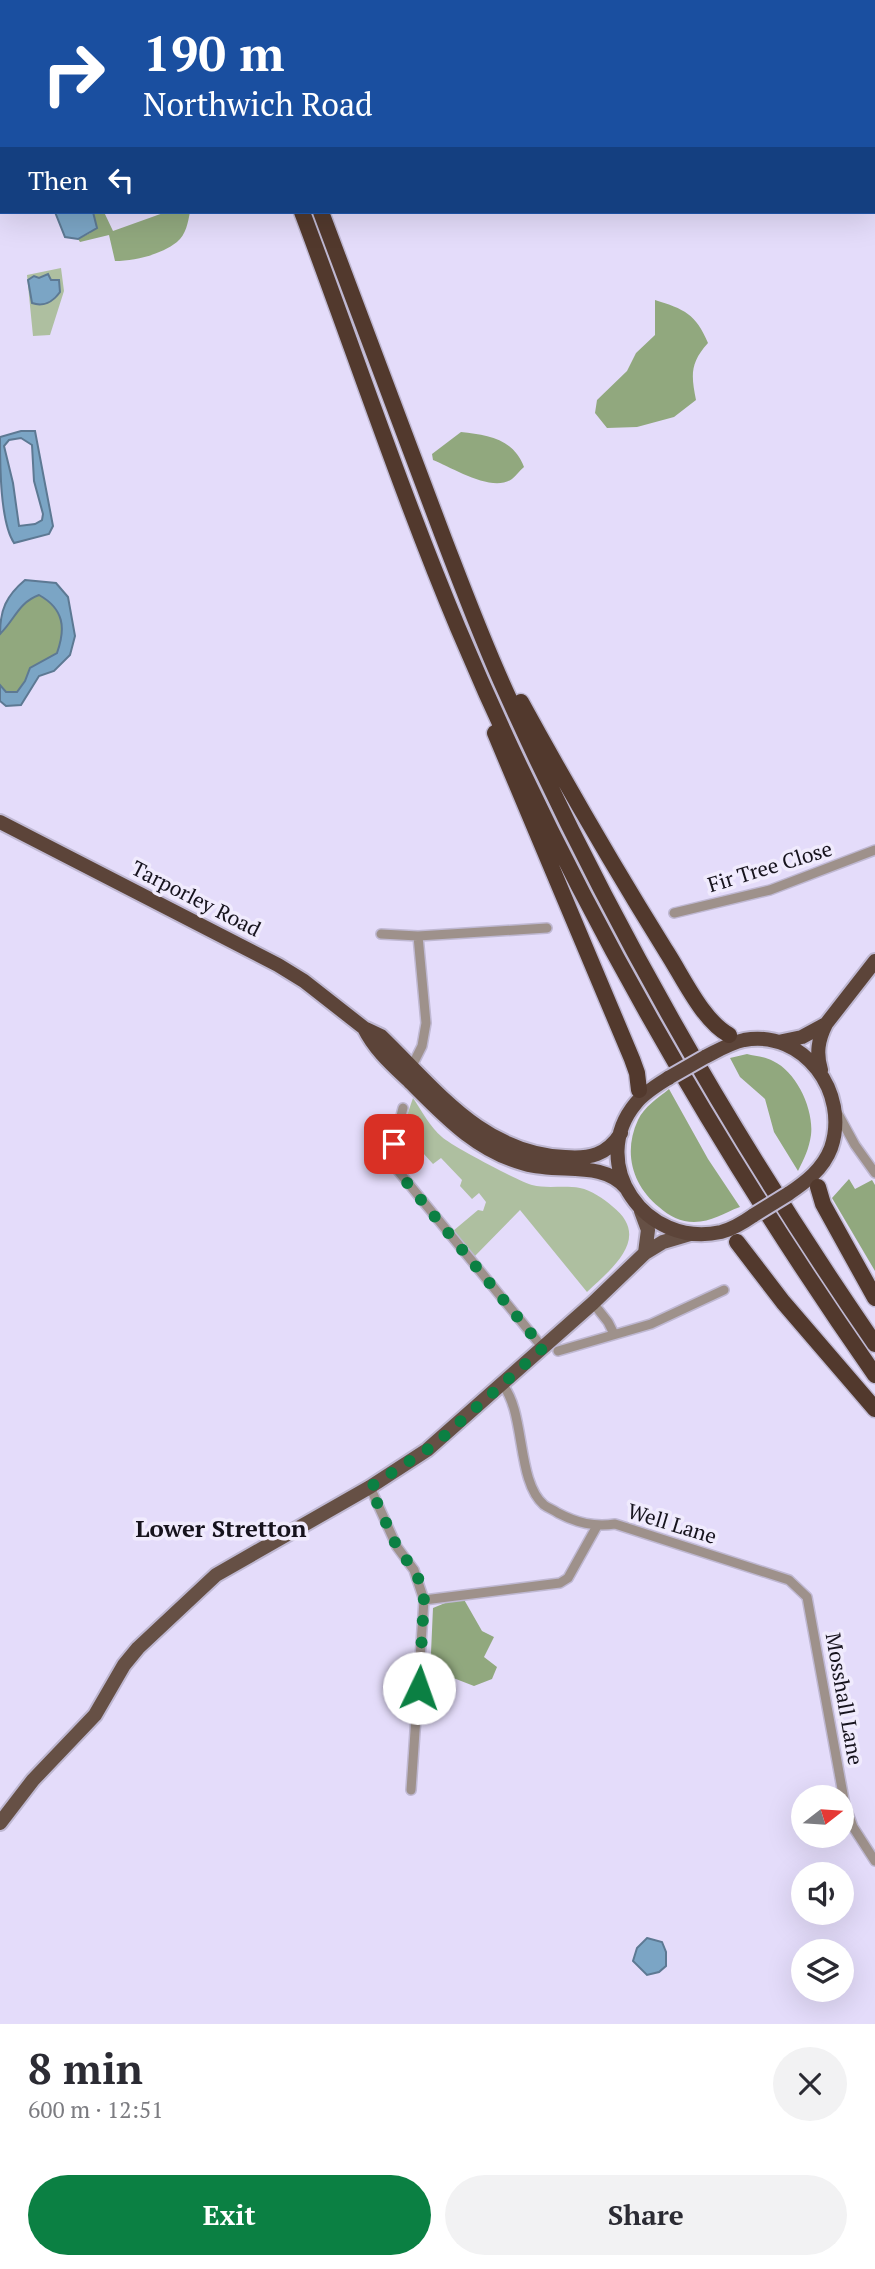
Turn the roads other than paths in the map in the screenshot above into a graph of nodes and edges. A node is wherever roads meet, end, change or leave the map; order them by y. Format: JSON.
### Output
{"nodes":[{"id":1,"x":303,"y":214,"type":"edge"},
{"id":2,"x":322,"y":214,"type":"edge"},
{"id":3,"x":475,"y":621,"type":"junction"},
{"id":4,"x":458,"y":628,"type":"junction"},
{"id":5,"x":0,"y":822,"type":"edge"},
{"id":6,"x":875,"y":850,"type":"edge"},
{"id":7,"x":674,"y":913,"type":"dead end"},
{"id":8,"x":547,"y":928,"type":"dead end"},
{"id":9,"x":381,"y":934,"type":"dead end"},
{"id":10,"x":418,"y":936,"type":"junction"},
{"id":11,"x":875,"y":961,"type":"edge"},
{"id":12,"x":826,"y":1024,"type":"junction"},
{"id":13,"x":364,"y":1028,"type":"junction"},
{"id":14,"x":736,"y":1038,"type":"junction"},
{"id":15,"x":778,"y":1042,"type":"junction"},
{"id":16,"x":412,"y":1065,"type":"junction"},
{"id":17,"x":822,"y":1075,"type":"junction"},
{"id":18,"x":410,"y":1082,"type":"junction"},
{"id":19,"x":637,"y":1097,"type":"junction"},
{"id":20,"x":835,"y":1107,"type":"junction"},
{"id":21,"x":403,"y":1108,"type":"dead end"},
{"id":22,"x":621,"y":1133,"type":"junction"},
{"id":23,"x":855,"y":1145,"type":"junction"},
{"id":24,"x":831,"y":1147,"type":"junction"},
{"id":25,"x":822,"y":1165,"type":"junction"},
{"id":26,"x":875,"y":1173,"type":"edge"},
{"id":27,"x":818,"y":1187,"type":"joint"},
{"id":28,"x":626,"y":1188,"type":"junction"},
{"id":29,"x":642,"y":1211,"type":"junction"},
{"id":30,"x":719,"y":1233,"type":"junction"},
{"id":31,"x":690,"y":1234,"type":"junction"},
{"id":32,"x":737,"y":1242,"type":"joint"},
{"id":33,"x":645,"y":1253,"type":"junction"},
{"id":34,"x":724,"y":1290,"type":"dead end"},
{"id":35,"x":875,"y":1298,"type":"edge"},
{"id":36,"x":593,"y":1303,"type":"junction"},
{"id":37,"x":614,"y":1334,"type":"junction"},
{"id":38,"x":875,"y":1345,"type":"edge"},
{"id":39,"x":550,"y":1349,"type":"junction"},
{"id":40,"x":875,"y":1376,"type":"edge"},
{"id":41,"x":502,"y":1384,"type":"junction"},
{"id":42,"x":875,"y":1409,"type":"edge"},
{"id":43,"x":370,"y":1487,"type":"junction"},
{"id":44,"x":597,"y":1526,"type":"junction"},
{"id":45,"x":754,"y":1570,"type":"joint"},
{"id":46,"x":424,"y":1600,"type":"junction"},
{"id":47,"x":411,"y":1790,"type":"dead end"},
{"id":48,"x":0,"y":1823,"type":"edge"},
{"id":49,"x":875,"y":1861,"type":"edge"}],
"edges":[{"from":1,"to":4,"type":"highway"},
{"from":2,"to":3,"type":"highway"},
{"from":3,"to":14,"type":"highway"},
{"from":3,"to":38,"type":"highway"},
{"from":4,"to":19,"type":"highway"},
{"from":4,"to":40,"type":"highway"},
{"from":5,"to":13,"type":"highway","name":"Tarporley Road"},
{"from":6,"to":7,"type":"street","name":"Fir Tree Close"},
{"from":8,"to":10,"type":"street"},
{"from":9,"to":10,"type":"street"},
{"from":10,"to":16,"type":"street"},
{"from":11,"to":12,"type":"highway"},
{"from":12,"to":15,"type":"highway"},
{"from":12,"to":17,"type":"highway"},
{"from":13,"to":16,"type":"highway","name":"Tarporley Road"},
{"from":13,"to":18,"type":"highway","name":"Tarporley Road"},
{"from":14,"to":15,"type":"highway"},
{"from":14,"to":19,"type":"highway","bridge":true},
{"from":15,"to":17,"type":"highway"},
{"from":16,"to":18,"type":"street"},
{"from":16,"to":22,"type":"highway","name":"Tarporley Road"},
{"from":17,"to":20,"type":"highway"},
{"from":18,"to":28,"type":"highway","name":"Tarporley Road"},
{"from":19,"to":22,"type":"highway"},
{"from":20,"to":23,"type":"street"},
{"from":20,"to":24,"type":"highway"},
{"from":21,"to":39,"type":"street"},
{"from":22,"to":28,"type":"highway"},
{"from":23,"to":24,"type":"street"},
{"from":23,"to":26,"type":"street"},
{"from":24,"to":25,"type":"highway"},
{"from":25,"to":27,"type":"highway"},
{"from":25,"to":30,"type":"highway","bridge":true},
{"from":27,"to":35,"type":"highway"},
{"from":28,"to":29,"type":"highway"},
{"from":29,"to":31,"type":"highway"},
{"from":29,"to":33,"type":"main road"},
{"from":30,"to":31,"type":"highway"},
{"from":30,"to":32,"type":"highway"},
{"from":31,"to":33,"type":"main road"},
{"from":32,"to":42,"type":"highway"},
{"from":33,"to":36,"type":"main road"},
{"from":34,"to":37,"type":"street"},
{"from":36,"to":37,"type":"street"},
{"from":36,"to":39,"type":"main road"},
{"from":37,"to":39,"type":"street"},
{"from":39,"to":41,"type":"main road"},
{"from":41,"to":43,"type":"main road"},
{"from":41,"to":44,"type":"street","name":"Well Lane"},
{"from":43,"to":46,"type":"street"},
{"from":43,"to":48,"type":"main road"},
{"from":44,"to":45,"type":"street","name":"Well Lane"},
{"from":44,"to":46,"type":"street"},
{"from":45,"to":49,"type":"street","name":"Mosshall Lane"},
{"from":46,"to":47,"type":"street"}]}
